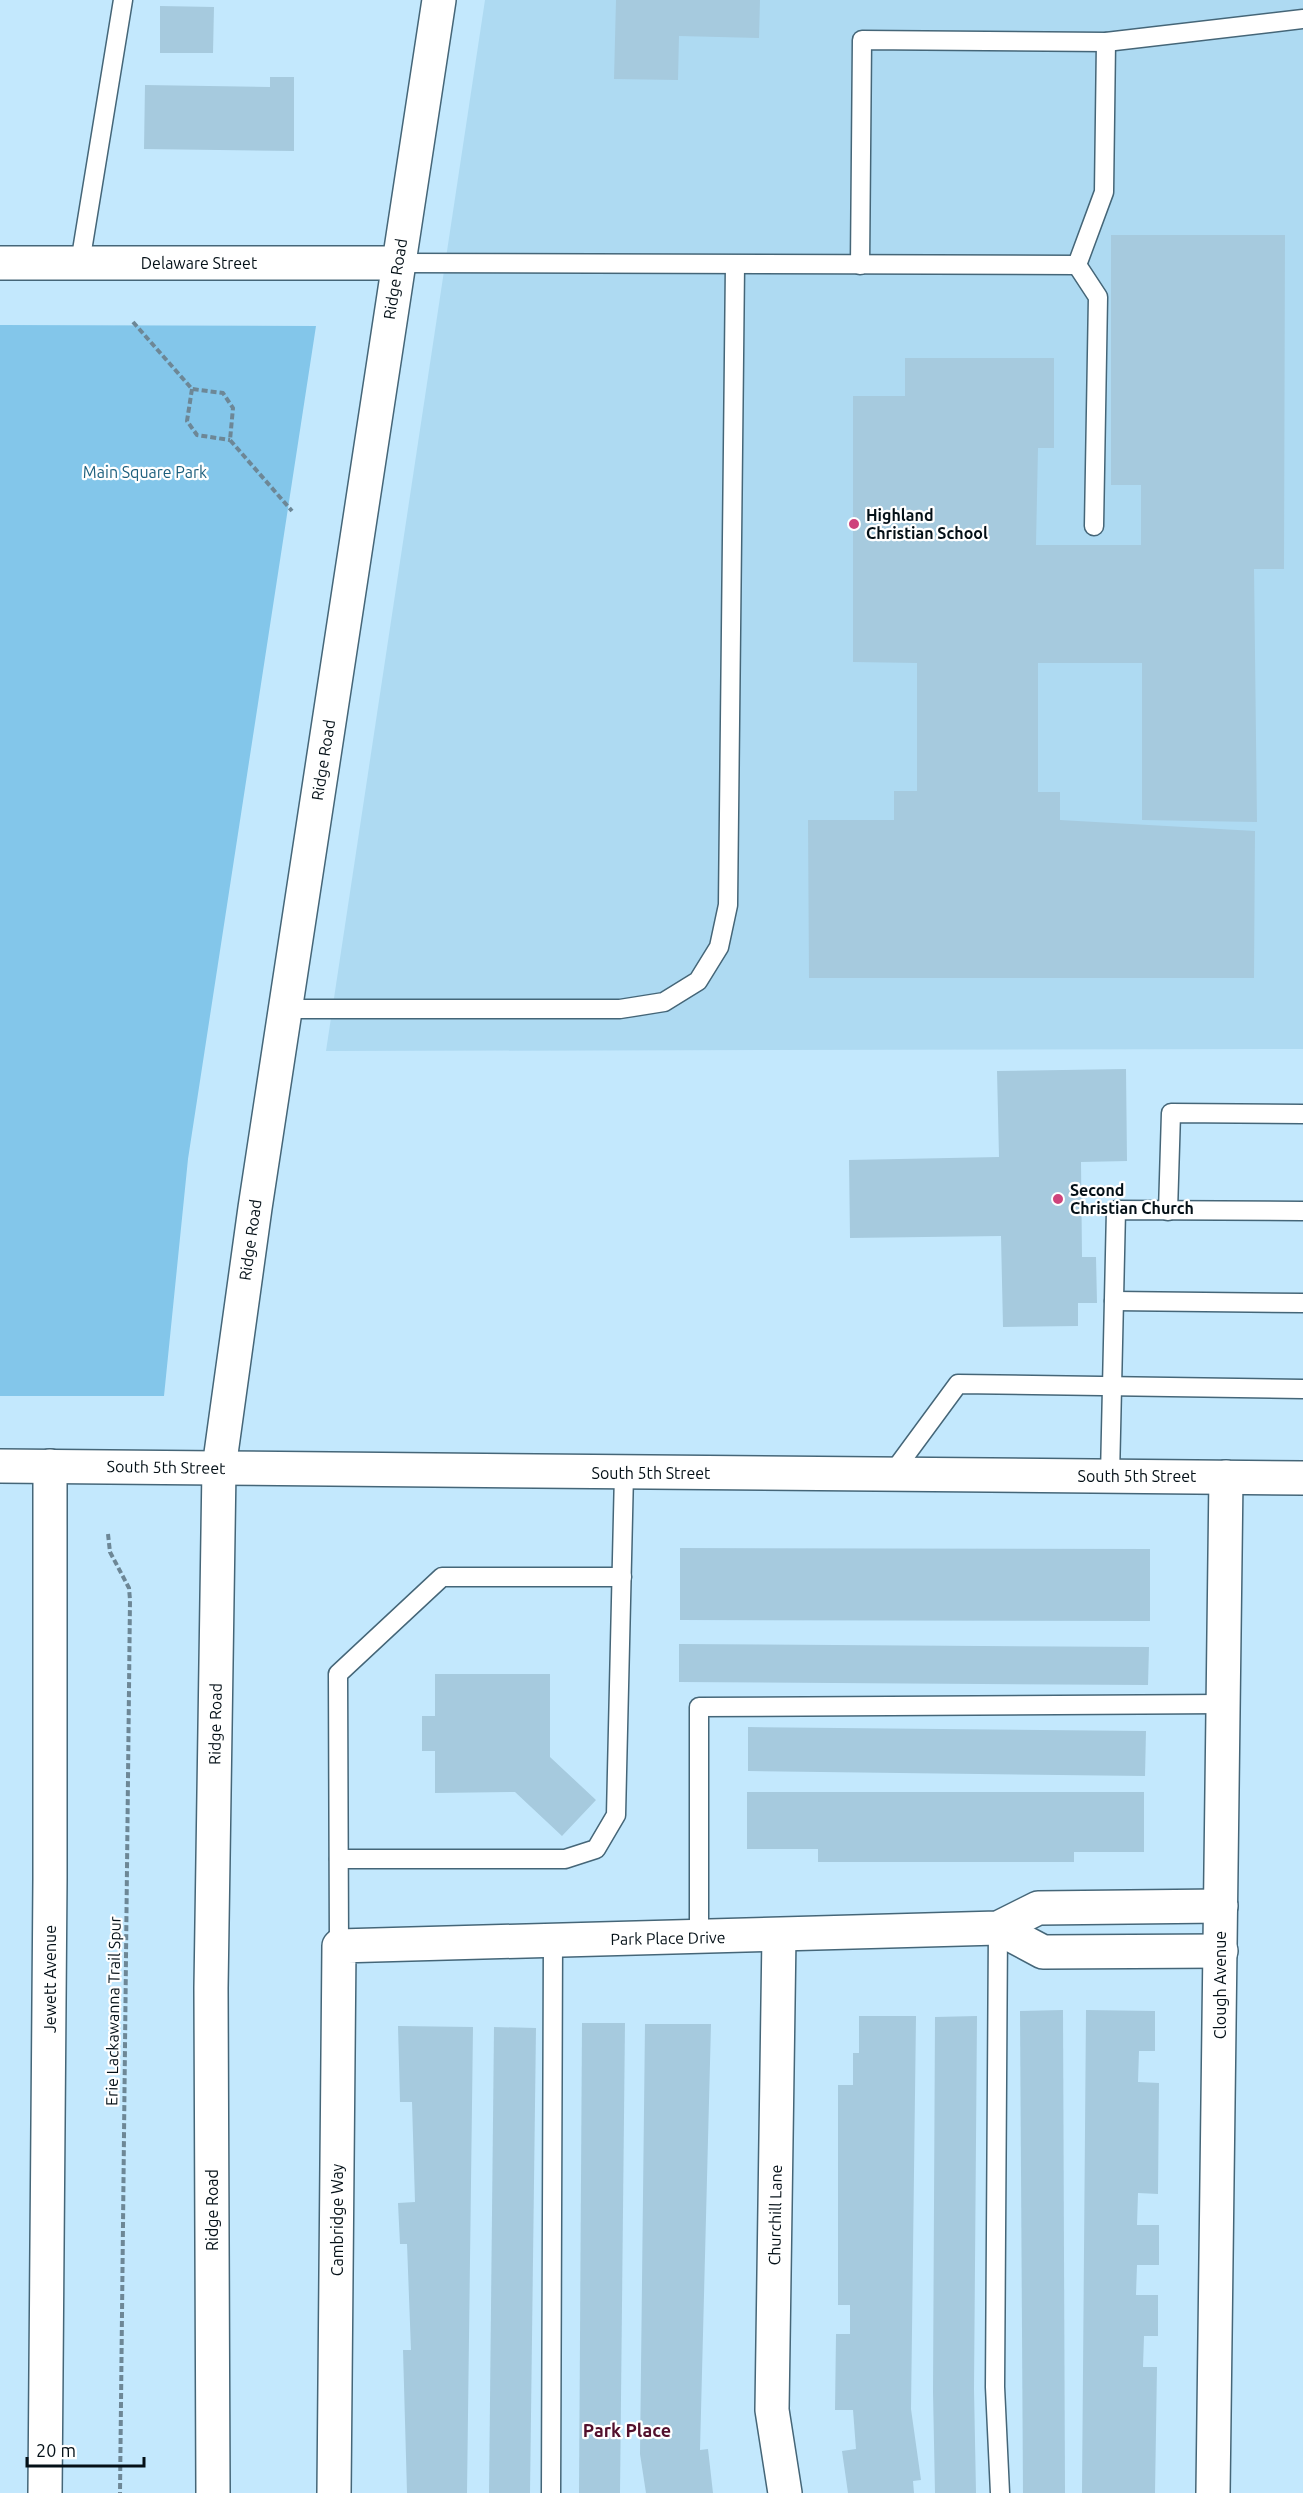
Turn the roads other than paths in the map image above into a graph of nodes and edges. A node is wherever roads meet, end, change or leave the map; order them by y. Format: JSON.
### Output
{"nodes":[{"id":1,"x":123,"y":0,"type":"edge"},
{"id":2,"x":439,"y":0,"type":"edge"},
{"id":3,"x":1303,"y":19,"type":"edge"},
{"id":4,"x":1106,"y":42,"type":"junction"},
{"id":5,"x":0,"y":263,"type":"edge"},
{"id":6,"x":80,"y":263,"type":"junction"},
{"id":7,"x":398,"y":263,"type":"junction"},
{"id":8,"x":735,"y":265,"type":"junction"},
{"id":9,"x":860,"y":265,"type":"junction"},
{"id":10,"x":1077,"y":265,"type":"junction"},
{"id":11,"x":1094,"y":526,"type":"dead end"},
{"id":12,"x":285,"y":1009,"type":"junction"},
{"id":13,"x":1303,"y":1114,"type":"edge"},
{"id":14,"x":1168,"y":1211,"type":"junction"},
{"id":15,"x":1303,"y":1211,"type":"edge"},
{"id":16,"x":1114,"y":1300,"type":"junction"},
{"id":17,"x":1303,"y":1303,"type":"edge"},
{"id":18,"x":1112,"y":1386,"type":"junction"},
{"id":19,"x":1303,"y":1389,"type":"edge"},
{"id":20,"x":0,"y":1466,"type":"edge"},
{"id":21,"x":50,"y":1466,"type":"junction"},
{"id":22,"x":219,"y":1468,"type":"junction"},
{"id":23,"x":624,"y":1473,"type":"junction"},
{"id":24,"x":891,"y":1474,"type":"junction"},
{"id":25,"x":1110,"y":1476,"type":"junction"},
{"id":26,"x":1226,"y":1477,"type":"junction"},
{"id":27,"x":1303,"y":1478,"type":"edge"},
{"id":28,"x":622,"y":1576,"type":"junction"},
{"id":29,"x":1224,"y":1704,"type":"junction"},
{"id":30,"x":339,"y":1859,"type":"junction"},
{"id":31,"x":1221,"y":1906,"type":"junction"},
{"id":32,"x":998,"y":1928,"type":"junction"},
{"id":33,"x":779,"y":1935,"type":"junction"},
{"id":34,"x":699,"y":1938,"type":"junction"},
{"id":35,"x":553,"y":1941,"type":"junction"},
{"id":36,"x":339,"y":1946,"type":"junction"},
{"id":37,"x":1221,"y":1951,"type":"junction"},
{"id":38,"x":45,"y":2493,"type":"edge"},
{"id":39,"x":213,"y":2493,"type":"edge"},
{"id":40,"x":334,"y":2493,"type":"edge"},
{"id":41,"x":551,"y":2493,"type":"edge"},
{"id":42,"x":785,"y":2493,"type":"edge"},
{"id":43,"x":1000,"y":2493,"type":"edge"},
{"id":44,"x":1213,"y":2493,"type":"edge"}],
"edges":[{"from":1,"to":6,"type":"lane"},
{"from":2,"to":7,"type":"street","name":"Ridge Road"},
{"from":3,"to":4,"type":"lane"},
{"from":4,"to":9,"type":"lane"},
{"from":4,"to":10,"type":"lane"},
{"from":5,"to":6,"type":"street","name":"Delaware Street"},
{"from":6,"to":7,"type":"street","name":"Delaware Street"},
{"from":7,"to":8,"type":"lane"},
{"from":7,"to":12,"type":"street","name":"Ridge Road"},
{"from":8,"to":9,"type":"lane"},
{"from":8,"to":12,"type":"lane"},
{"from":9,"to":10,"type":"lane"},
{"from":10,"to":11,"type":"lane"},
{"from":12,"to":22,"type":"street","name":"Ridge Road"},
{"from":13,"to":14,"type":"lane"},
{"from":14,"to":15,"type":"lane"},
{"from":14,"to":16,"type":"lane"},
{"from":16,"to":17,"type":"lane"},
{"from":16,"to":18,"type":"lane"},
{"from":18,"to":19,"type":"lane"},
{"from":18,"to":24,"type":"lane"},
{"from":18,"to":25,"type":"lane"},
{"from":20,"to":21,"type":"street","name":"South 5th Street"},
{"from":21,"to":22,"type":"street","name":"South 5th Street"},
{"from":21,"to":38,"type":"street","name":"Jewett Avenue"},
{"from":22,"to":23,"type":"street","name":"South 5th Street"},
{"from":22,"to":39,"type":"street","name":"Ridge Road"},
{"from":23,"to":24,"type":"street","name":"South 5th Street"},
{"from":23,"to":28,"type":"lane"},
{"from":24,"to":25,"type":"street","name":"South 5th Street"},
{"from":25,"to":26,"type":"street","name":"South 5th Street"},
{"from":26,"to":27,"type":"street","name":"South 5th Street"},
{"from":26,"to":29,"type":"street","name":"Clough Avenue"},
{"from":28,"to":30,"type":"lane"},
{"from":28,"to":30,"type":"lane"},
{"from":29,"to":31,"type":"street","name":"Clough Avenue"},
{"from":29,"to":34,"type":"lane"},
{"from":30,"to":36,"type":"lane"},
{"from":31,"to":32,"type":"street","name":"Park Place Drive"},
{"from":31,"to":37,"type":"street","name":"Clough Avenue"},
{"from":32,"to":33,"type":"street","name":"Park Place Drive"},
{"from":32,"to":37,"type":"street","name":"Park Place Drive"},
{"from":32,"to":43,"type":"lane"},
{"from":33,"to":34,"type":"street","name":"Park Place Drive"},
{"from":33,"to":42,"type":"street","name":"Churchill Lane"},
{"from":34,"to":35,"type":"street","name":"Park Place Drive"},
{"from":35,"to":36,"type":"street","name":"Park Place Drive"},
{"from":35,"to":41,"type":"lane"},
{"from":36,"to":40,"type":"street","name":"Cambridge Way"},
{"from":37,"to":44,"type":"street","name":"Clough Avenue"}]}
